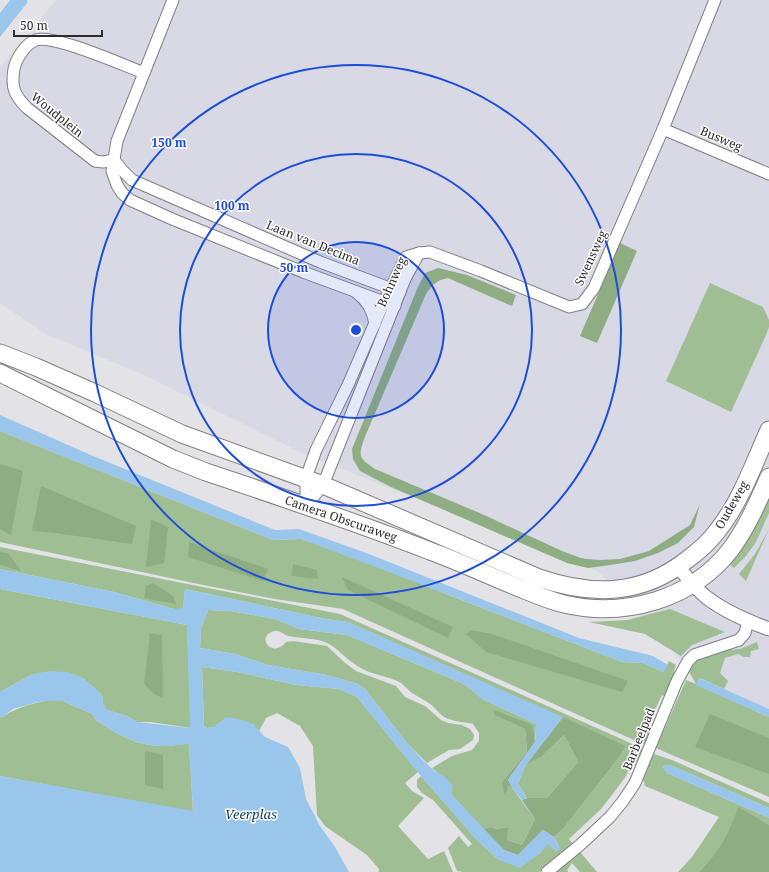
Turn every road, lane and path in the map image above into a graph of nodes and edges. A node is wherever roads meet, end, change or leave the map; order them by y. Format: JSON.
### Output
{"nodes":[{"id":1,"x":173,"y":0,"type":"edge"},
{"id":2,"x":716,"y":0,"type":"edge"},
{"id":3,"x":144,"y":73,"type":"junction"},
{"id":4,"x":663,"y":129,"type":"junction"},
{"id":5,"x":114,"y":160,"type":"junction"},
{"id":6,"x":769,"y":174,"type":"edge"},
{"id":7,"x":419,"y":253,"type":"joint"},
{"id":8,"x":354,"y":290,"type":"junction"},
{"id":9,"x":395,"y":290,"type":"junction"},
{"id":10,"x":384,"y":302,"type":"junction"},
{"id":11,"x":395,"y":306,"type":"junction"},
{"id":12,"x":375,"y":324,"type":"junction"},
{"id":13,"x":0,"y":353,"type":"edge"},
{"id":14,"x":0,"y":372,"type":"edge"},
{"id":15,"x":769,"y":430,"type":"edge"},
{"id":16,"x":769,"y":477,"type":"edge"},
{"id":17,"x":306,"y":478,"type":"junction"},
{"id":18,"x":323,"y":485,"type":"junction"},
{"id":19,"x":306,"y":506,"type":"junction"},
{"id":20,"x":678,"y":567,"type":"junction"},
{"id":21,"x":692,"y":584,"type":"junction"},
{"id":22,"x":748,"y":621,"type":"junction"},
{"id":23,"x":769,"y":629,"type":"edge"},
{"id":24,"x":547,"y":872,"type":"edge"}],
"edges":[{"from":1,"to":3,"type":"street"},
{"from":2,"to":4,"type":"street","name":"Swensweg"},
{"from":3,"to":5,"type":"street"},
{"from":3,"to":5,"type":"street","name":"Woudplein"},
{"from":4,"to":6,"type":"street","name":"Busweg"},
{"from":4,"to":7,"type":"street","name":"Swensweg"},
{"from":5,"to":8,"type":"street"},
{"from":5,"to":9,"type":"street","name":"Laan van Decima"},
{"from":7,"to":9,"type":"street","name":"Bohnweg"},
{"from":8,"to":10,"type":"street"},
{"from":8,"to":12,"type":"street"},
{"from":9,"to":10,"type":"street","name":"Bohnweg"},
{"from":9,"to":11,"type":"street","name":"Bohnweg"},
{"from":10,"to":11,"type":"street"},
{"from":10,"to":12,"type":"street","name":"Bohnweg"},
{"from":11,"to":18,"type":"street","name":"Bohnweg"},
{"from":12,"to":17,"type":"street","name":"Bohnweg"},
{"from":13,"to":17,"type":"main road","name":"Camera Obscuraweg"},
{"from":14,"to":19,"type":"main road","name":"Camera Obscuraweg"},
{"from":15,"to":20,"type":"main road","name":"Oudeweg"},
{"from":16,"to":21,"type":"main road","name":"Oudeweg"},
{"from":17,"to":18,"type":"main road","name":"Camera Obscuraweg"},
{"from":17,"to":19,"type":"street","name":"Bohnweg"},
{"from":18,"to":19,"type":"street","name":"Bohnweg"},
{"from":18,"to":20,"type":"main road","name":"Camera Obscuraweg"},
{"from":19,"to":21,"type":"main road","name":"Camera Obscuraweg"},
{"from":20,"to":21,"type":"street"},
{"from":21,"to":22,"type":"street"},
{"from":22,"to":23,"type":"street"},
{"from":22,"to":24,"type":"street","name":"Barbeelpad"}]}
